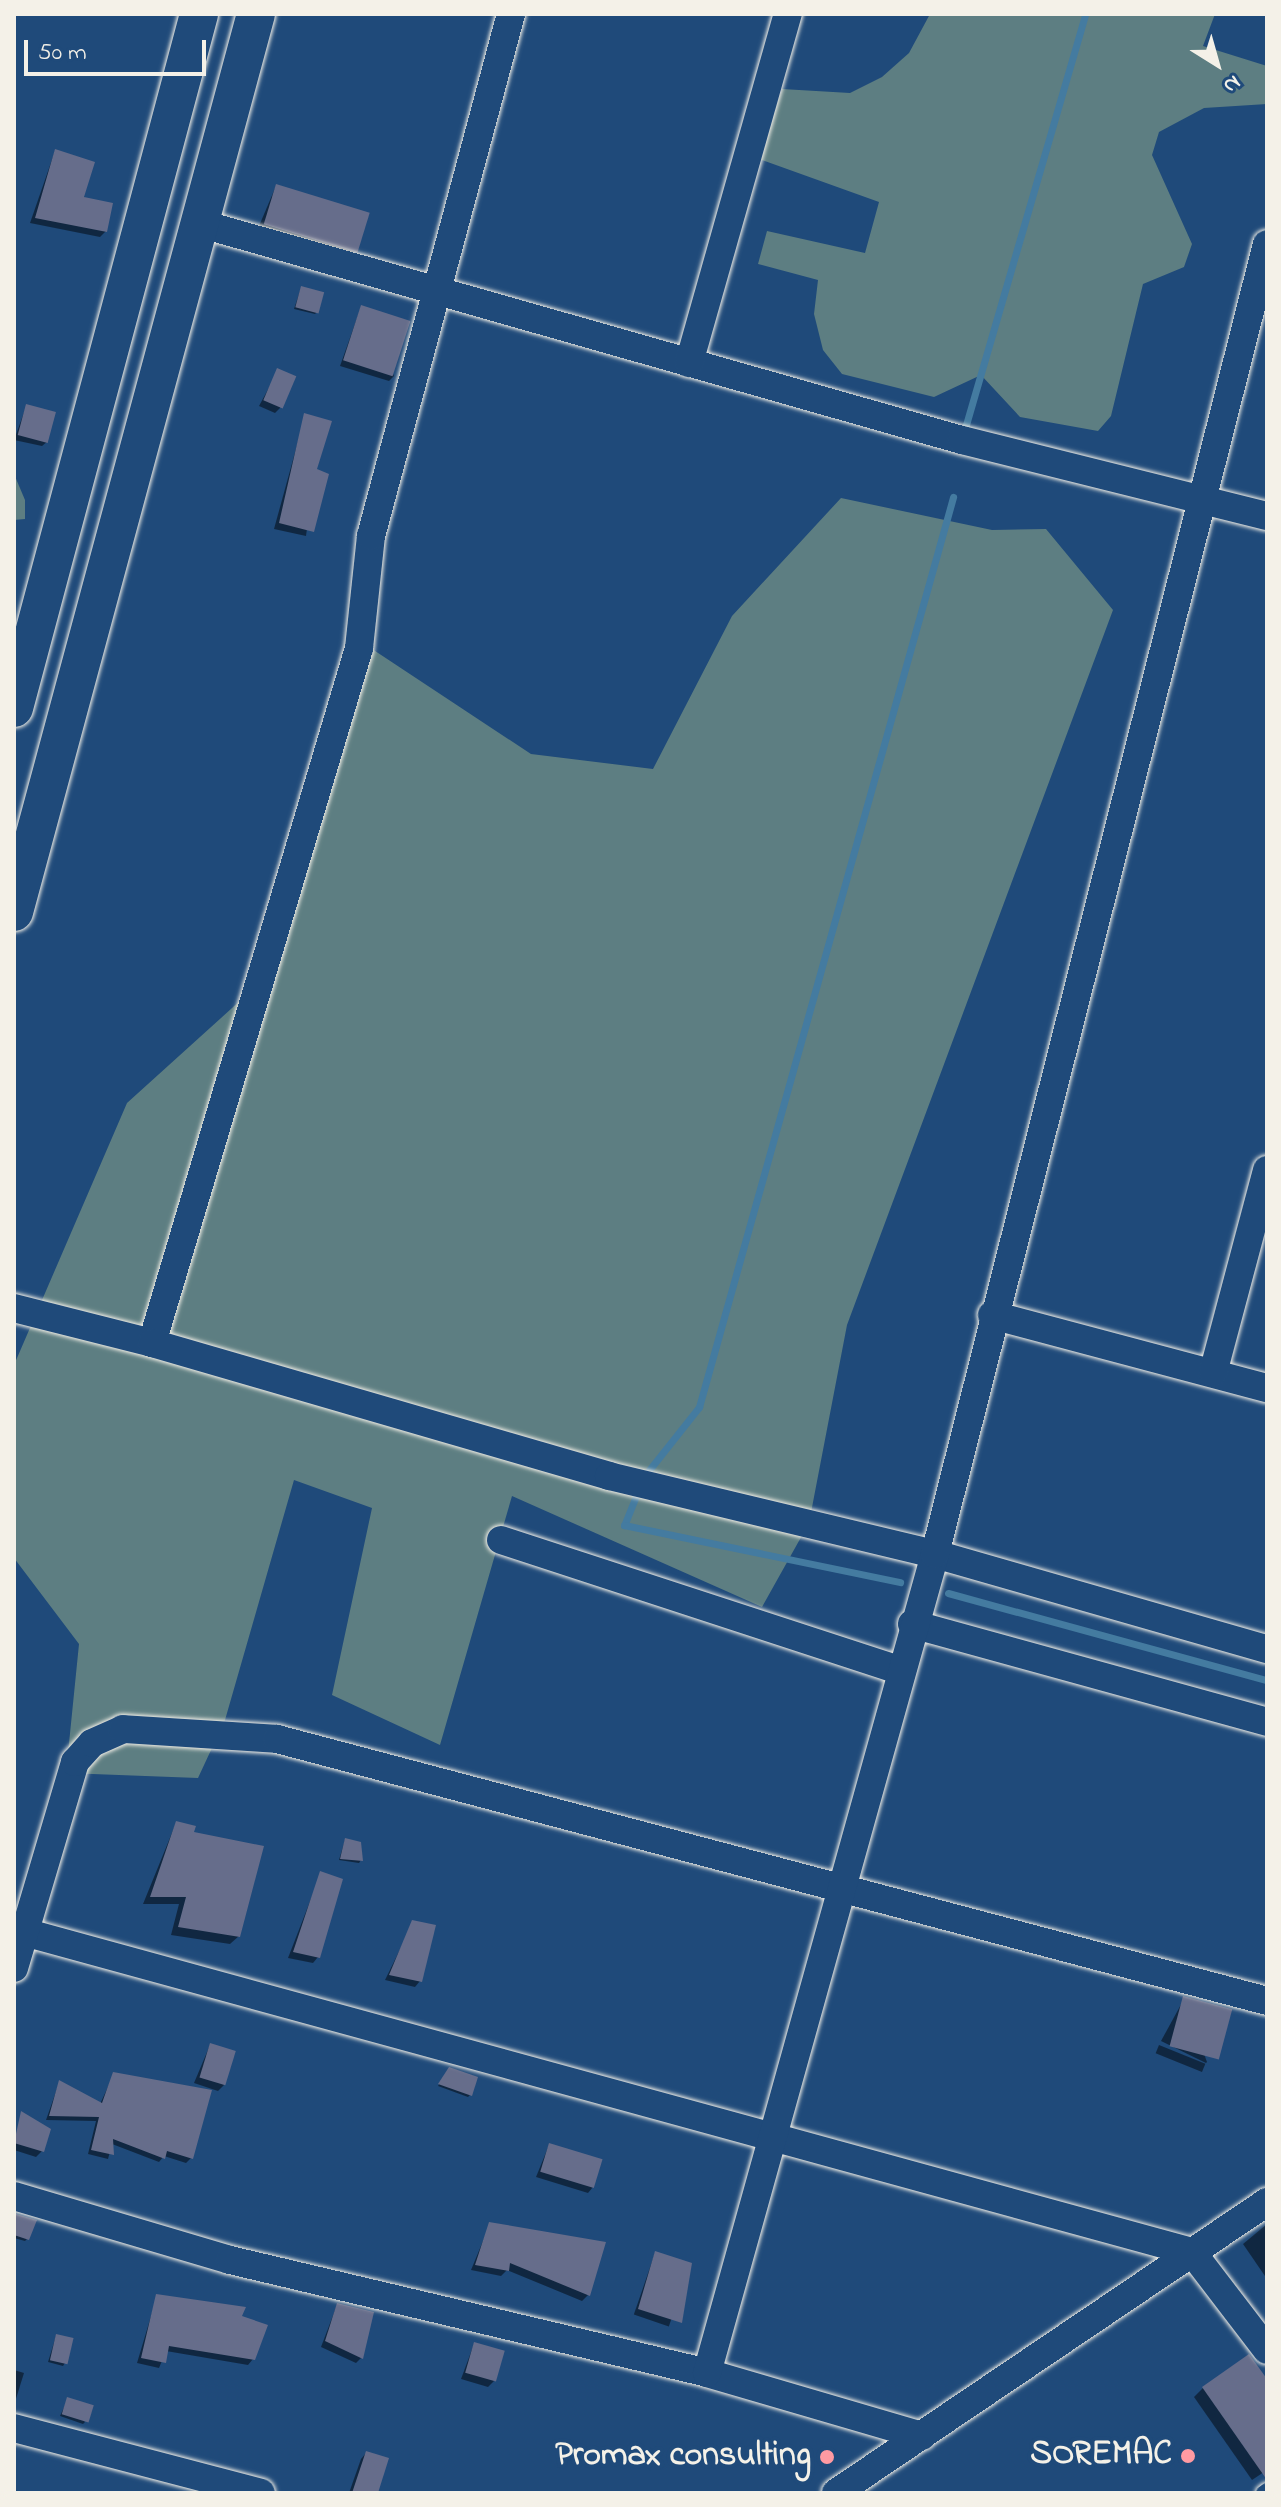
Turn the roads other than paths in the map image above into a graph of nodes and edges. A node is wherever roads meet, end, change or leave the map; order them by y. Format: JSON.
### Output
{"nodes":[{"id":1,"x":199,"y":14,"type":"edge"},
{"id":2,"x":256,"y":14,"type":"edge"},
{"id":3,"x":511,"y":14,"type":"edge"},
{"id":4,"x":788,"y":14,"type":"edge"},
{"id":5,"x":202,"y":224,"type":"junction"},
{"id":6,"x":1267,"y":244,"type":"edge"},
{"id":7,"x":438,"y":290,"type":"junction"},
{"id":8,"x":689,"y":363,"type":"junction"},
{"id":9,"x":1199,"y":499,"type":"junction"},
{"id":10,"x":1267,"y":516,"type":"edge"},
{"id":11,"x":14,"y":708,"type":"edge"},
{"id":12,"x":14,"y":912,"type":"edge"},
{"id":13,"x":1267,"y":1170,"type":"edge"},
{"id":14,"x":14,"y":1308,"type":"edge"},
{"id":15,"x":992,"y":1315,"type":"junction"},
{"id":16,"x":152,"y":1343,"type":"junction"},
{"id":17,"x":1213,"y":1373,"type":"junction"},
{"id":18,"x":1267,"y":1388,"type":"edge"},
{"id":19,"x":501,"y":1540,"type":"dead end"},
{"id":20,"x":935,"y":1554,"type":"junction"},
{"id":21,"x":912,"y":1624,"type":"junction"},
{"id":22,"x":1267,"y":1649,"type":"edge"},
{"id":23,"x":899,"y":1670,"type":"junction"},
{"id":24,"x":1267,"y":1722,"type":"edge"},
{"id":25,"x":840,"y":1886,"type":"junction"},
{"id":26,"x":24,"y":1932,"type":"junction"},
{"id":27,"x":14,"y":1968,"type":"edge"},
{"id":28,"x":1267,"y":2001,"type":"edge"},
{"id":29,"x":771,"y":2135,"type":"junction"},
{"id":30,"x":14,"y":2196,"type":"edge"},
{"id":31,"x":1267,"y":2202,"type":"edge"},
{"id":32,"x":1192,"y":2252,"type":"junction"},
{"id":33,"x":1267,"y":2350,"type":"edge"},
{"id":34,"x":707,"y":2373,"type":"junction"},
{"id":35,"x":14,"y":2428,"type":"edge"},
{"id":36,"x":922,"y":2436,"type":"junction"},
{"id":37,"x":261,"y":2493,"type":"edge"},
{"id":38,"x":836,"y":2493,"type":"edge"}],
"edges":[{"from":1,"to":11,"type":"street"},
{"from":2,"to":5,"type":"street"},
{"from":3,"to":7,"type":"street"},
{"from":4,"to":8,"type":"street"},
{"from":5,"to":7,"type":"street"},
{"from":5,"to":12,"type":"street"},
{"from":6,"to":9,"type":"street"},
{"from":7,"to":8,"type":"street"},
{"from":7,"to":16,"type":"street"},
{"from":8,"to":9,"type":"street"},
{"from":9,"to":10,"type":"street"},
{"from":9,"to":15,"type":"street"},
{"from":13,"to":17,"type":"street"},
{"from":14,"to":16,"type":"street"},
{"from":15,"to":17,"type":"street"},
{"from":15,"to":20,"type":"street"},
{"from":16,"to":20,"type":"street"},
{"from":17,"to":18,"type":"street"},
{"from":19,"to":23,"type":"street"},
{"from":20,"to":21,"type":"street"},
{"from":20,"to":22,"type":"street"},
{"from":21,"to":23,"type":"street"},
{"from":21,"to":24,"type":"street"},
{"from":23,"to":25,"type":"street"},
{"from":25,"to":26,"type":"street"},
{"from":25,"to":28,"type":"street"},
{"from":25,"to":29,"type":"street"},
{"from":26,"to":27,"type":"street"},
{"from":26,"to":29,"type":"street"},
{"from":29,"to":32,"type":"street"},
{"from":29,"to":34,"type":"street"},
{"from":30,"to":34,"type":"street"},
{"from":31,"to":32,"type":"street"},
{"from":32,"to":33,"type":"street"},
{"from":32,"to":36,"type":"street"},
{"from":34,"to":36,"type":"street"},
{"from":35,"to":37,"type":"street"},
{"from":36,"to":38,"type":"street"}]}
